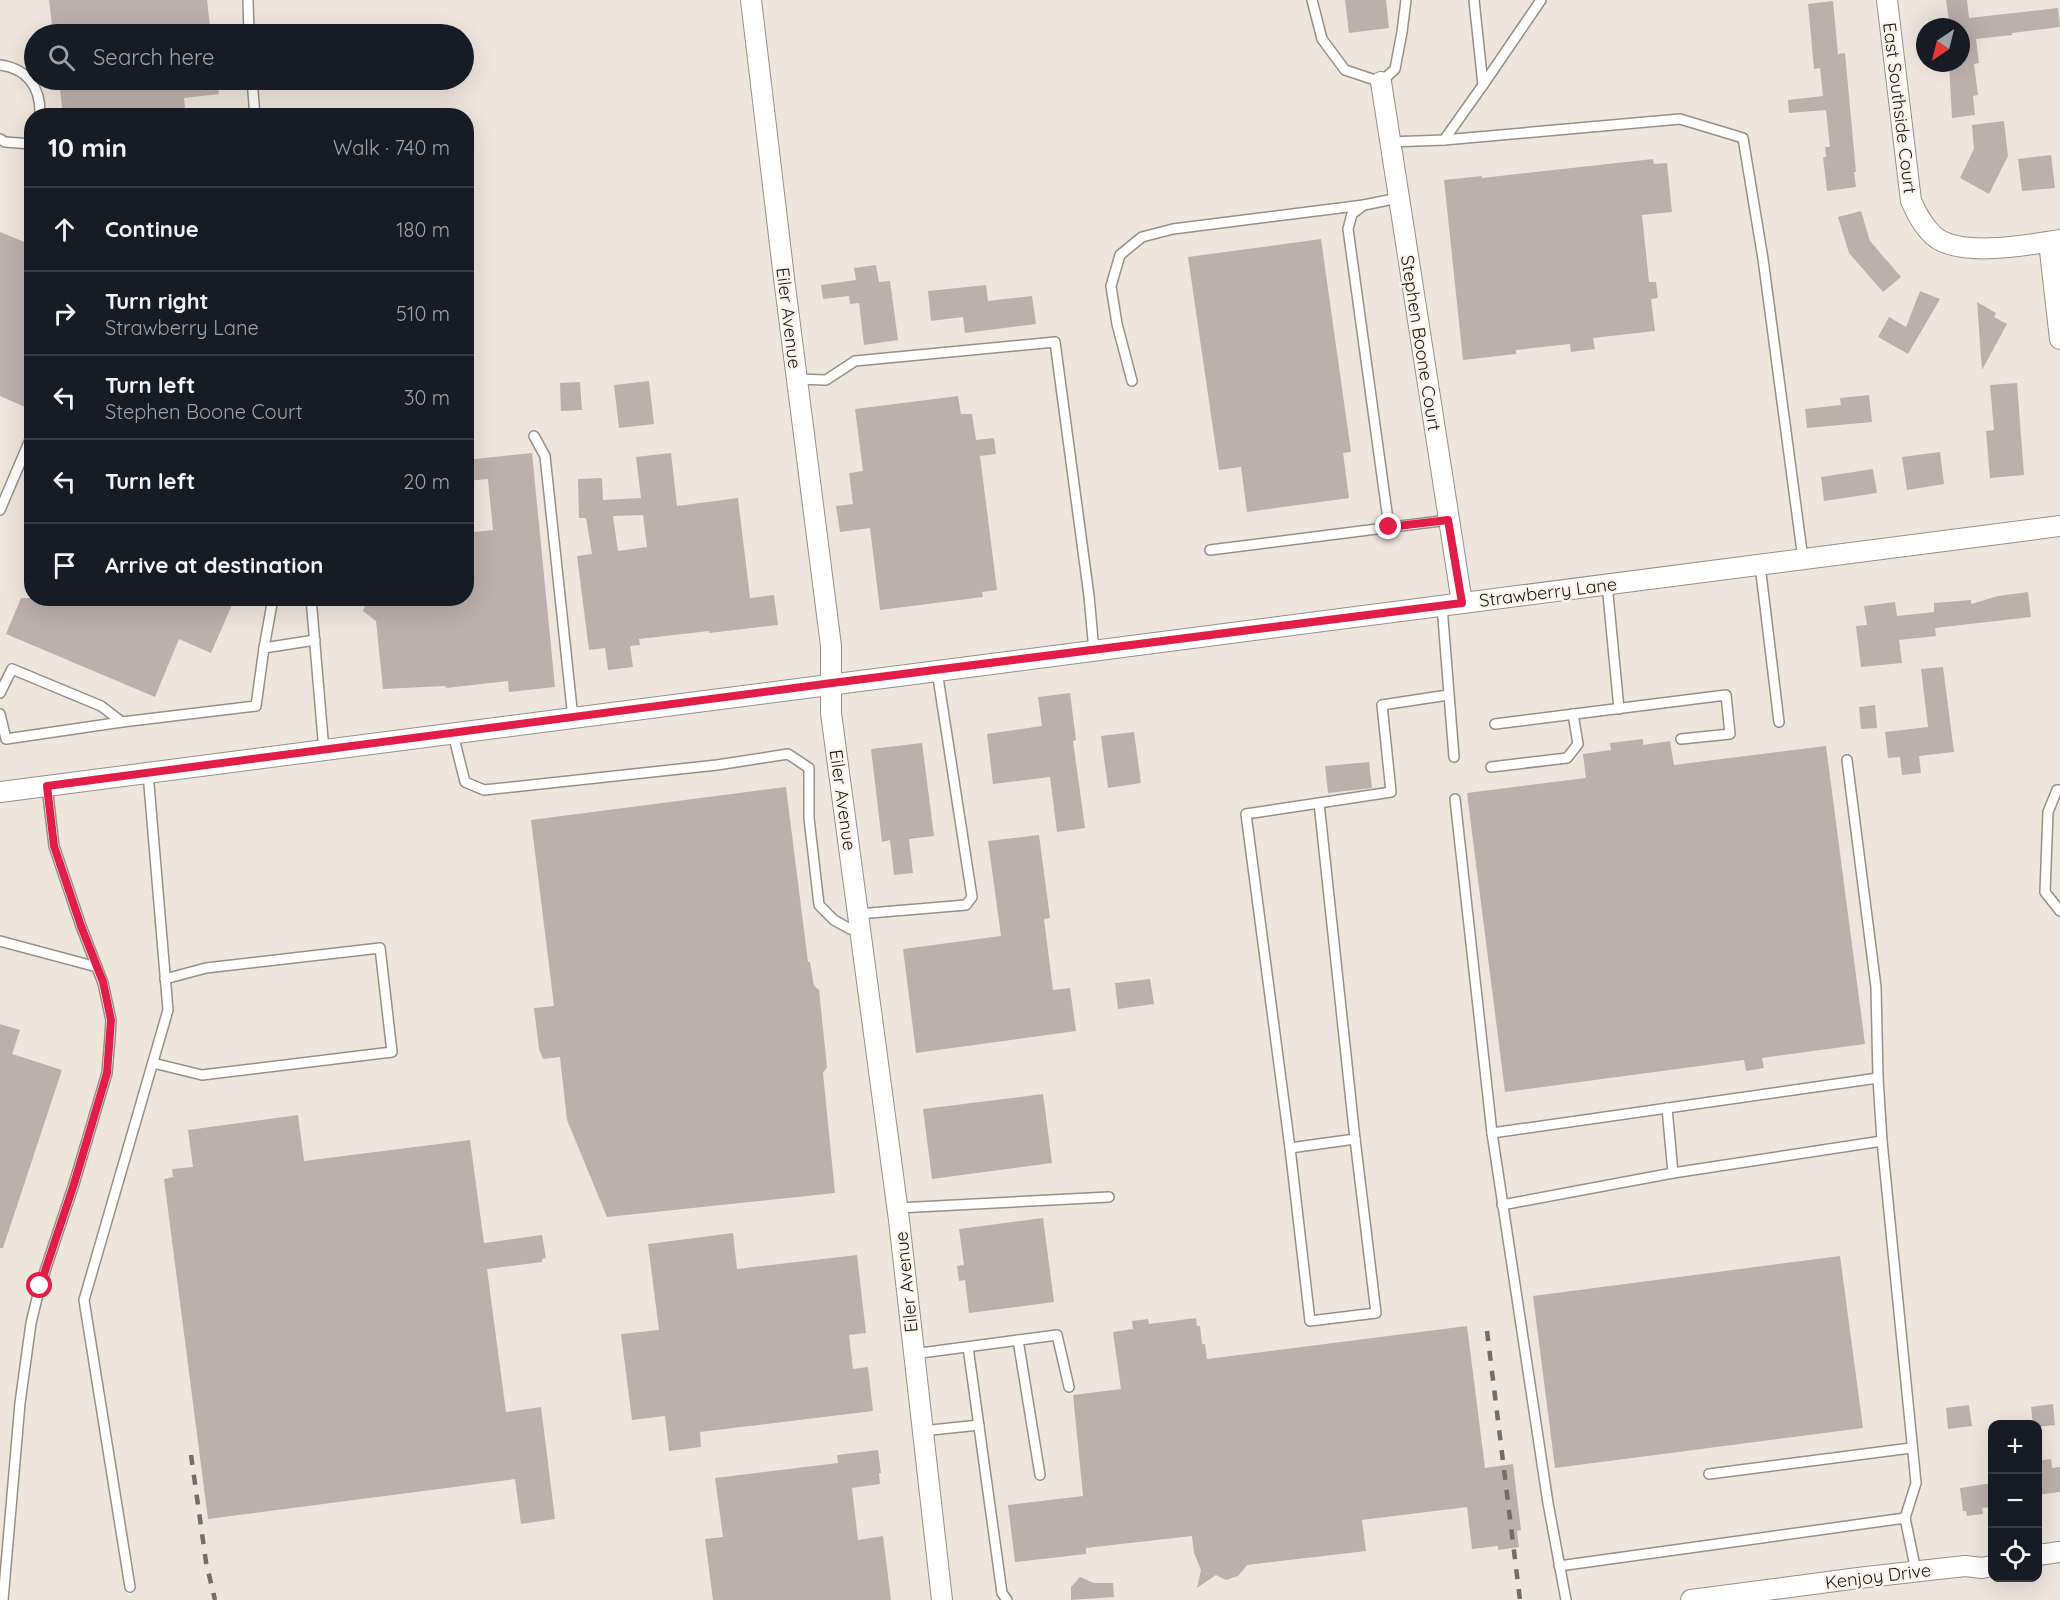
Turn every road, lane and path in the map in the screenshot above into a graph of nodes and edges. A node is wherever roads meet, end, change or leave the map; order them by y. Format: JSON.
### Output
{"nodes":[{"id":1,"x":248,"y":0,"type":"edge"},
{"id":2,"x":751,"y":0,"type":"edge"},
{"id":3,"x":1312,"y":0,"type":"edge"},
{"id":4,"x":1406,"y":0,"type":"edge"},
{"id":5,"x":1474,"y":0,"type":"edge"},
{"id":6,"x":1541,"y":0,"type":"edge"},
{"id":7,"x":1887,"y":0,"type":"edge"},
{"id":8,"x":249,"y":24,"type":"edge"},
{"id":9,"x":0,"y":65,"type":"edge"},
{"id":10,"x":24,"y":75,"type":"edge"},
{"id":11,"x":1381,"y":82,"type":"junction"},
{"id":12,"x":1483,"y":85,"type":"junction"},
{"id":13,"x":35,"y":90,"type":"edge"},
{"id":14,"x":253,"y":90,"type":"edge"},
{"id":15,"x":41,"y":108,"type":"edge"},
{"id":16,"x":254,"y":108,"type":"edge"},
{"id":17,"x":0,"y":139,"type":"edge"},
{"id":18,"x":1444,"y":140,"type":"junction"},
{"id":19,"x":1389,"y":142,"type":"junction"},
{"id":20,"x":24,"y":143,"type":"edge"},
{"id":21,"x":1398,"y":198,"type":"junction"},
{"id":22,"x":1364,"y":206,"type":"junction"},
{"id":23,"x":2054,"y":241,"type":"edge"},
{"id":24,"x":2060,"y":339,"type":"edge"},
{"id":25,"x":797,"y":379,"type":"junction"},
{"id":26,"x":1132,"y":381,"type":"dead end"},
{"id":27,"x":534,"y":436,"type":"dead end"},
{"id":28,"x":24,"y":454,"type":"edge"},
{"id":29,"x":0,"y":510,"type":"edge"},
{"id":30,"x":1448,"y":520,"type":"junction"},
{"id":31,"x":2060,"y":526,"type":"edge"},
{"id":32,"x":1389,"y":527,"type":"junction"},
{"id":33,"x":1210,"y":550,"type":"dead end"},
{"id":34,"x":1803,"y":559,"type":"junction"},
{"id":35,"x":1760,"y":565,"type":"junction"},
{"id":36,"x":1607,"y":584,"type":"junction"},
{"id":37,"x":1452,"y":605,"type":"junction"},
{"id":38,"x":272,"y":606,"type":"edge"},
{"id":39,"x":312,"y":606,"type":"edge"},
{"id":40,"x":315,"y":640,"type":"junction"},
{"id":41,"x":264,"y":648,"type":"junction"},
{"id":42,"x":1094,"y":651,"type":"junction"},
{"id":43,"x":937,"y":671,"type":"junction"},
{"id":44,"x":832,"y":683,"type":"junction"},
{"id":45,"x":0,"y":693,"type":"edge"},
{"id":46,"x":1448,"y":695,"type":"junction"},
{"id":47,"x":1619,"y":708,"type":"junction"},
{"id":48,"x":0,"y":714,"type":"edge"},
{"id":49,"x":1574,"y":714,"type":"junction"},
{"id":50,"x":573,"y":718,"type":"junction"},
{"id":51,"x":122,"y":722,"type":"junction"},
{"id":52,"x":1779,"y":722,"type":"dead end"},
{"id":53,"x":1495,"y":724,"type":"dead end"},
{"id":54,"x":453,"y":734,"type":"junction"},
{"id":55,"x":1681,"y":739,"type":"dead end"},
{"id":56,"x":324,"y":751,"type":"junction"},
{"id":57,"x":1454,"y":757,"type":"dead end"},
{"id":58,"x":1847,"y":760,"type":"dead end"},
{"id":59,"x":1491,"y":767,"type":"dead end"},
{"id":60,"x":148,"y":773,"type":"junction"},
{"id":61,"x":47,"y":786,"type":"junction"},
{"id":62,"x":2060,"y":790,"type":"edge"},
{"id":63,"x":0,"y":792,"type":"edge"},
{"id":64,"x":1455,"y":799,"type":"dead end"},
{"id":65,"x":1319,"y":803,"type":"junction"},
{"id":66,"x":2060,"y":911,"type":"edge"},
{"id":67,"x":859,"y":922,"type":"junction"},
{"id":68,"x":0,"y":941,"type":"edge"},
{"id":69,"x":97,"y":967,"type":"junction"},
{"id":70,"x":165,"y":978,"type":"junction"},
{"id":71,"x":153,"y":1063,"type":"junction"},
{"id":72,"x":1878,"y":1078,"type":"junction"},
{"id":73,"x":1667,"y":1108,"type":"junction"},
{"id":74,"x":1492,"y":1133,"type":"junction"},
{"id":75,"x":1355,"y":1139,"type":"junction"},
{"id":76,"x":1882,"y":1141,"type":"junction"},
{"id":77,"x":1290,"y":1148,"type":"junction"},
{"id":78,"x":1673,"y":1173,"type":"junction"},
{"id":79,"x":1109,"y":1197,"type":"dead end"},
{"id":80,"x":1502,"y":1205,"type":"junction"},
{"id":81,"x":898,"y":1208,"type":"junction"},
{"id":82,"x":1018,"y":1340,"type":"junction"},
{"id":83,"x":968,"y":1347,"type":"junction"},
{"id":84,"x":913,"y":1354,"type":"junction"},
{"id":85,"x":1069,"y":1387,"type":"dead end"},
{"id":86,"x":979,"y":1425,"type":"junction"},
{"id":87,"x":922,"y":1431,"type":"junction"},
{"id":88,"x":1911,"y":1448,"type":"junction"},
{"id":89,"x":1710,"y":1474,"type":"dead end"},
{"id":90,"x":1040,"y":1476,"type":"dead end"},
{"id":91,"x":1905,"y":1518,"type":"junction"},
{"id":92,"x":2060,"y":1552,"type":"edge"},
{"id":93,"x":2042,"y":1554,"type":"edge"},
{"id":94,"x":1559,"y":1566,"type":"junction"},
{"id":95,"x":1988,"y":1567,"type":"edge"},
{"id":96,"x":1916,"y":1571,"type":"junction"},
{"id":97,"x":130,"y":1587,"type":"dead end"},
{"id":98,"x":3,"y":1600,"type":"edge"},
{"id":99,"x":942,"y":1600,"type":"edge"},
{"id":100,"x":1007,"y":1600,"type":"edge"},
{"id":101,"x":1566,"y":1600,"type":"edge"},
{"id":102,"x":1691,"y":1600,"type":"edge"}],
"edges":[{"from":1,"to":8,"type":"lane"},
{"from":2,"to":25,"type":"street","name":"Eiler Avenue"},
{"from":3,"to":11,"type":"lane"},
{"from":4,"to":11,"type":"lane"},
{"from":5,"to":12,"type":"lane"},
{"from":6,"to":12,"type":"lane"},
{"from":7,"to":23,"type":"street","name":"East Southside Court"},
{"from":9,"to":10,"type":"lane"},
{"from":11,"to":19,"type":"street","name":"Stephen Boone Court"},
{"from":12,"to":18,"type":"lane"},
{"from":13,"to":15,"type":"lane"},
{"from":14,"to":16,"type":"lane"},
{"from":17,"to":20,"type":"lane"},
{"from":18,"to":19,"type":"lane"},
{"from":18,"to":34,"type":"lane"},
{"from":19,"to":21,"type":"street","name":"Stephen Boone Court"},
{"from":21,"to":22,"type":"lane"},
{"from":21,"to":30,"type":"street","name":"Stephen Boone Court"},
{"from":22,"to":26,"type":"lane"},
{"from":22,"to":32,"type":"lane"},
{"from":23,"to":24,"type":"street"},
{"from":25,"to":42,"type":"lane"},
{"from":25,"to":44,"type":"street","name":"Eiler Avenue"},
{"from":27,"to":50,"type":"lane"},
{"from":28,"to":29,"type":"lane"},
{"from":30,"to":32,"type":"lane"},
{"from":30,"to":37,"type":"street","name":"Stephen Boone Court"},
{"from":31,"to":34,"type":"street","name":"Strawberry Lane"},
{"from":32,"to":33,"type":"lane"},
{"from":34,"to":35,"type":"street","name":"Strawberry Lane"},
{"from":35,"to":36,"type":"street","name":"Strawberry Lane"},
{"from":35,"to":52,"type":"lane"},
{"from":36,"to":37,"type":"street","name":"Strawberry Lane"},
{"from":36,"to":47,"type":"lane"},
{"from":37,"to":42,"type":"street","name":"Strawberry Lane"},
{"from":37,"to":46,"type":"lane"},
{"from":38,"to":41,"type":"lane"},
{"from":39,"to":40,"type":"lane"},
{"from":40,"to":41,"type":"lane"},
{"from":40,"to":56,"type":"lane"},
{"from":41,"to":51,"type":"lane"},
{"from":42,"to":43,"type":"street","name":"Strawberry Lane"},
{"from":43,"to":44,"type":"street","name":"Strawberry Lane"},
{"from":43,"to":67,"type":"lane"},
{"from":44,"to":50,"type":"street","name":"Strawberry Lane"},
{"from":44,"to":67,"type":"street","name":"Eiler Avenue"},
{"from":45,"to":51,"type":"lane"},
{"from":46,"to":57,"type":"lane"},
{"from":46,"to":65,"type":"lane"},
{"from":47,"to":49,"type":"lane"},
{"from":47,"to":55,"type":"lane"},
{"from":48,"to":51,"type":"lane"},
{"from":49,"to":53,"type":"lane"},
{"from":49,"to":59,"type":"lane"},
{"from":50,"to":54,"type":"street","name":"Strawberry Lane"},
{"from":54,"to":56,"type":"street","name":"Strawberry Lane"},
{"from":54,"to":67,"type":"lane"},
{"from":56,"to":60,"type":"street","name":"Strawberry Lane"},
{"from":58,"to":72,"type":"lane"},
{"from":60,"to":61,"type":"street","name":"Strawberry Lane"},
{"from":60,"to":70,"type":"lane"},
{"from":61,"to":63,"type":"street","name":"Strawberry Lane"},
{"from":61,"to":69,"type":"lane"},
{"from":62,"to":66,"type":"lane"},
{"from":64,"to":74,"type":"lane"},
{"from":65,"to":75,"type":"lane"},
{"from":65,"to":77,"type":"lane"},
{"from":67,"to":81,"type":"street","name":"Eiler Avenue"},
{"from":68,"to":69,"type":"lane"},
{"from":69,"to":98,"type":"lane"},
{"from":70,"to":71,"type":"lane"},
{"from":70,"to":71,"type":"lane"},
{"from":71,"to":97,"type":"lane"},
{"from":72,"to":73,"type":"lane"},
{"from":72,"to":76,"type":"lane"},
{"from":73,"to":74,"type":"lane"},
{"from":73,"to":78,"type":"lane"},
{"from":74,"to":80,"type":"lane"},
{"from":75,"to":77,"type":"lane"},
{"from":75,"to":77,"type":"lane"},
{"from":76,"to":78,"type":"lane"},
{"from":76,"to":88,"type":"lane"},
{"from":78,"to":80,"type":"lane"},
{"from":79,"to":81,"type":"lane"},
{"from":80,"to":94,"type":"lane"},
{"from":81,"to":84,"type":"street","name":"Eiler Avenue"},
{"from":82,"to":83,"type":"lane"},
{"from":82,"to":85,"type":"lane"},
{"from":82,"to":90,"type":"lane"},
{"from":83,"to":84,"type":"lane"},
{"from":83,"to":86,"type":"lane"},
{"from":84,"to":87,"type":"street","name":"Eiler Avenue"},
{"from":86,"to":87,"type":"lane"},
{"from":86,"to":100,"type":"lane"},
{"from":87,"to":99,"type":"street","name":"Eiler Avenue"},
{"from":88,"to":89,"type":"lane"},
{"from":88,"to":91,"type":"lane"},
{"from":91,"to":94,"type":"lane"},
{"from":91,"to":96,"type":"lane"},
{"from":92,"to":93,"type":"street"},
{"from":94,"to":101,"type":"lane"},
{"from":95,"to":96,"type":"street","name":"Kenjoy Drive"},
{"from":96,"to":102,"type":"street","name":"Kenjoy Drive"}]}
